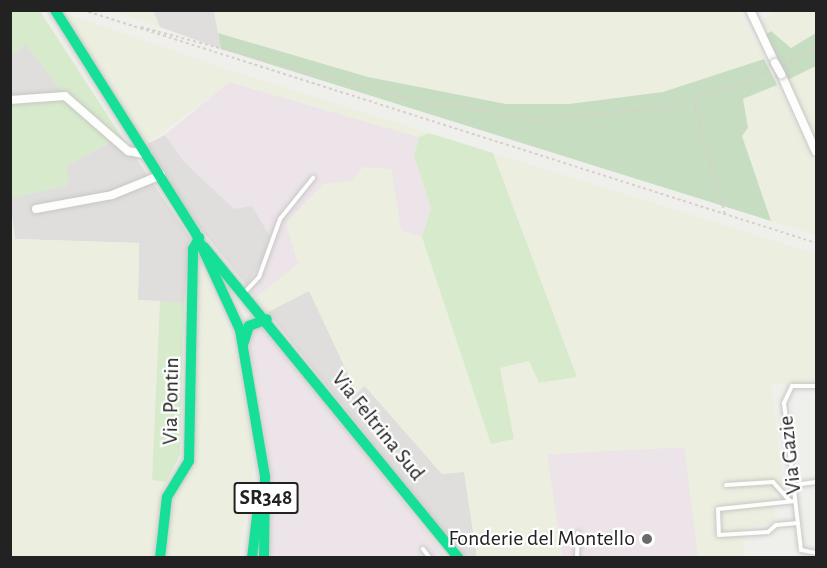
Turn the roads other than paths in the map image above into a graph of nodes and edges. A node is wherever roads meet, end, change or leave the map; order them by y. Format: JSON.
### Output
{"nodes":[{"id":1,"x":55,"y":10,"type":"edge"},
{"id":2,"x":750,"y":10,"type":"edge"},
{"id":3,"x":10,"y":100,"type":"edge"},
{"id":4,"x":816,"y":152,"type":"edge"},
{"id":5,"x":148,"y":155,"type":"junction"},
{"id":6,"x":161,"y":175,"type":"junction"},
{"id":7,"x":313,"y":178,"type":"dead end"},
{"id":8,"x":36,"y":209,"type":"dead end"},
{"id":9,"x":201,"y":242,"type":"junction"},
{"id":10,"x":245,"y":292,"type":"junction"},
{"id":11,"x":267,"y":319,"type":"junction"},
{"id":12,"x":244,"y":342,"type":"junction"},
{"id":13,"x":816,"y":386,"type":"edge"},
{"id":14,"x":261,"y":438,"type":"junction"},
{"id":15,"x":816,"y":482,"type":"edge"},
{"id":16,"x":726,"y":485,"type":"dead end"},
{"id":17,"x":794,"y":485,"type":"junction"},
{"id":18,"x":792,"y":501,"type":"junction"},
{"id":19,"x":798,"y":523,"type":"junction"},
{"id":20,"x":578,"y":533,"type":"dead end"},
{"id":21,"x":423,"y":549,"type":"dead end"},
{"id":22,"x":816,"y":553,"type":"edge"},
{"id":23,"x":160,"y":558,"type":"edge"},
{"id":24,"x":252,"y":558,"type":"edge"},
{"id":25,"x":264,"y":558,"type":"edge"},
{"id":26,"x":430,"y":558,"type":"edge"},
{"id":27,"x":459,"y":558,"type":"edge"},
{"id":28,"x":577,"y":558,"type":"edge"}],
"edges":[{"from":1,"to":5,"type":"main road"},
{"from":2,"to":4,"type":"street","bridge":true},
{"from":3,"to":5,"type":"street"},
{"from":5,"to":6,"type":"main road"},
{"from":6,"to":8,"type":"street"},
{"from":6,"to":9,"type":"main road","number":"SR348"},
{"from":7,"to":10,"type":"lane"},
{"from":9,"to":10,"type":"main road","name":"Via Feltrina Sud"},
{"from":9,"to":12,"type":"main road","number":"SR348"},
{"from":9,"to":23,"type":"main road","name":"Via Pontin"},
{"from":10,"to":11,"type":"main road","name":"Via Feltrina Sud"},
{"from":11,"to":12,"type":"main road"},
{"from":11,"to":27,"type":"main road","name":"Via Feltrina Sud"},
{"from":12,"to":14,"type":"main road","number":"SR348"},
{"from":13,"to":17,"type":"lane","name":"Via Gazie"},
{"from":14,"to":24,"type":"main road"},
{"from":14,"to":25,"type":"main road","number":"SR348"},
{"from":15,"to":17,"type":"lane"},
{"from":16,"to":18,"type":"lane"},
{"from":17,"to":18,"type":"lane","name":"Via Gazie"},
{"from":18,"to":19,"type":"lane","name":"Via Gazie"},
{"from":18,"to":19,"type":"lane"},
{"from":19,"to":22,"type":"lane","name":"Via Gazie"},
{"from":20,"to":28,"type":"lane"},
{"from":21,"to":26,"type":"lane"}]}
